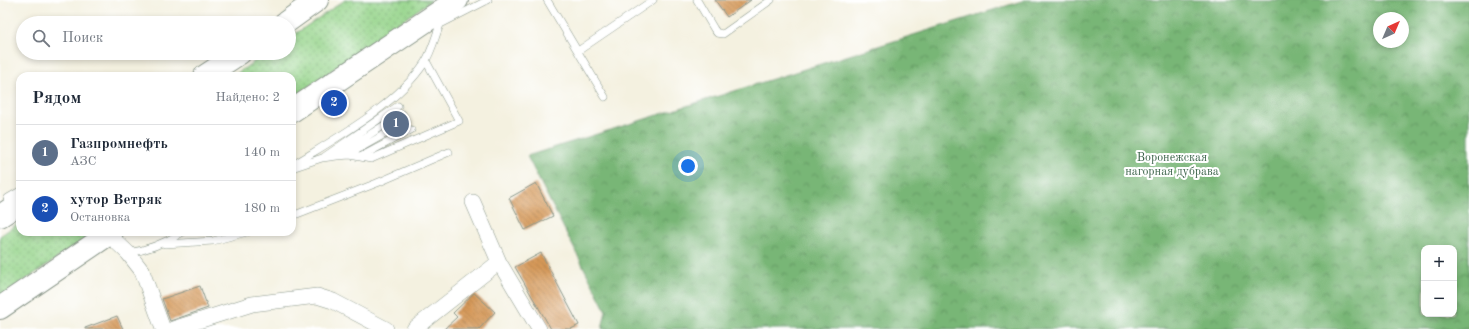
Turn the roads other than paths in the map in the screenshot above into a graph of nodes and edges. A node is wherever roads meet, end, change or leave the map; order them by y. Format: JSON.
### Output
{"nodes":[{"id":1,"x":318,"y":0,"type":"edge"},
{"id":2,"x":457,"y":0,"type":"edge"},
{"id":3,"x":488,"y":0,"type":"edge"},
{"id":4,"x":547,"y":0,"type":"edge"},
{"id":5,"x":653,"y":0,"type":"edge"},
{"id":6,"x":697,"y":0,"type":"edge"},
{"id":7,"x":771,"y":0,"type":"edge"},
{"id":8,"x":295,"y":16,"type":"edge"},
{"id":9,"x":440,"y":25,"type":"junction"},
{"id":10,"x":394,"y":43,"type":"junction"},
{"id":11,"x":578,"y":51,"type":"junction"},
{"id":12,"x":230,"y":60,"type":"edge"},
{"id":13,"x":426,"y":61,"type":"junction"},
{"id":14,"x":212,"y":72,"type":"edge"},
{"id":15,"x":605,"y":97,"type":"dead end"},
{"id":16,"x":394,"y":99,"type":"junction"},
{"id":17,"x":398,"y":106,"type":"junction"},
{"id":18,"x":296,"y":108,"type":"edge"},
{"id":19,"x":402,"y":114,"type":"junction"},
{"id":20,"x":406,"y":122,"type":"junction"},
{"id":21,"x":411,"y":130,"type":"junction"},
{"id":22,"x":417,"y":139,"type":"junction"},
{"id":23,"x":449,"y":152,"type":"dead end"},
{"id":24,"x":350,"y":154,"type":"junction"},
{"id":25,"x":337,"y":156,"type":"junction"},
{"id":26,"x":362,"y":156,"type":"junction"},
{"id":27,"x":322,"y":158,"type":"junction"},
{"id":28,"x":296,"y":164,"type":"edge"},
{"id":29,"x":296,"y":166,"type":"edge"},
{"id":30,"x":16,"y":193,"type":"edge"},
{"id":31,"x":473,"y":202,"type":"dead end"},
{"id":32,"x":0,"y":204,"type":"edge"},
{"id":33,"x":16,"y":205,"type":"edge"},
{"id":34,"x":296,"y":214,"type":"edge"},
{"id":35,"x":0,"y":216,"type":"edge"},
{"id":36,"x":106,"y":236,"type":"edge"},
{"id":37,"x":113,"y":236,"type":"edge"},
{"id":38,"x":178,"y":236,"type":"edge"},
{"id":39,"x":232,"y":236,"type":"edge"},
{"id":40,"x":165,"y":244,"type":"junction"},
{"id":41,"x":128,"y":253,"type":"junction"},
{"id":42,"x":499,"y":262,"type":"junction"},
{"id":43,"x":0,"y":308,"type":"edge"},
{"id":44,"x":163,"y":329,"type":"edge"},
{"id":45,"x":173,"y":329,"type":"edge"},
{"id":46,"x":386,"y":329,"type":"edge"},
{"id":47,"x":414,"y":329,"type":"edge"},
{"id":48,"x":539,"y":329,"type":"edge"}],
"edges":[{"from":1,"to":8,"type":"highway"},
{"from":2,"to":10,"type":"highway"},
{"from":3,"to":9,"type":"lane"},
{"from":4,"to":11,"type":"lane"},
{"from":5,"to":11,"type":"lane"},
{"from":6,"to":7,"type":"lane"},
{"from":9,"to":10,"type":"lane"},
{"from":9,"to":13,"type":"lane"},
{"from":10,"to":18,"type":"highway"},
{"from":11,"to":15,"type":"lane"},
{"from":12,"to":14,"type":"highway"},
{"from":13,"to":16,"type":"lane"},
{"from":13,"to":22,"type":"lane"},
{"from":16,"to":17,"type":"lane"},
{"from":16,"to":28,"type":"lane"},
{"from":17,"to":19,"type":"lane"},
{"from":17,"to":27,"type":"lane"},
{"from":19,"to":20,"type":"lane"},
{"from":19,"to":25,"type":"lane"},
{"from":20,"to":21,"type":"lane"},
{"from":20,"to":24,"type":"lane"},
{"from":21,"to":22,"type":"lane"},
{"from":21,"to":26,"type":"lane"},
{"from":22,"to":26,"type":"lane"},
{"from":23,"to":34,"type":"lane"},
{"from":24,"to":25,"type":"lane"},
{"from":24,"to":26,"type":"lane"},
{"from":25,"to":27,"type":"lane"},
{"from":27,"to":29,"type":"lane"},
{"from":30,"to":32,"type":"lane"},
{"from":31,"to":42,"type":"street"},
{"from":33,"to":35,"type":"highway"},
{"from":36,"to":43,"type":"highway"},
{"from":37,"to":41,"type":"street"},
{"from":38,"to":40,"type":"lane"},
{"from":39,"to":40,"type":"lane"},
{"from":40,"to":41,"type":"lane"},
{"from":41,"to":44,"type":"street"},
{"from":42,"to":47,"type":"street"},
{"from":42,"to":48,"type":"street"},
{"from":45,"to":46,"type":"street"}]}
